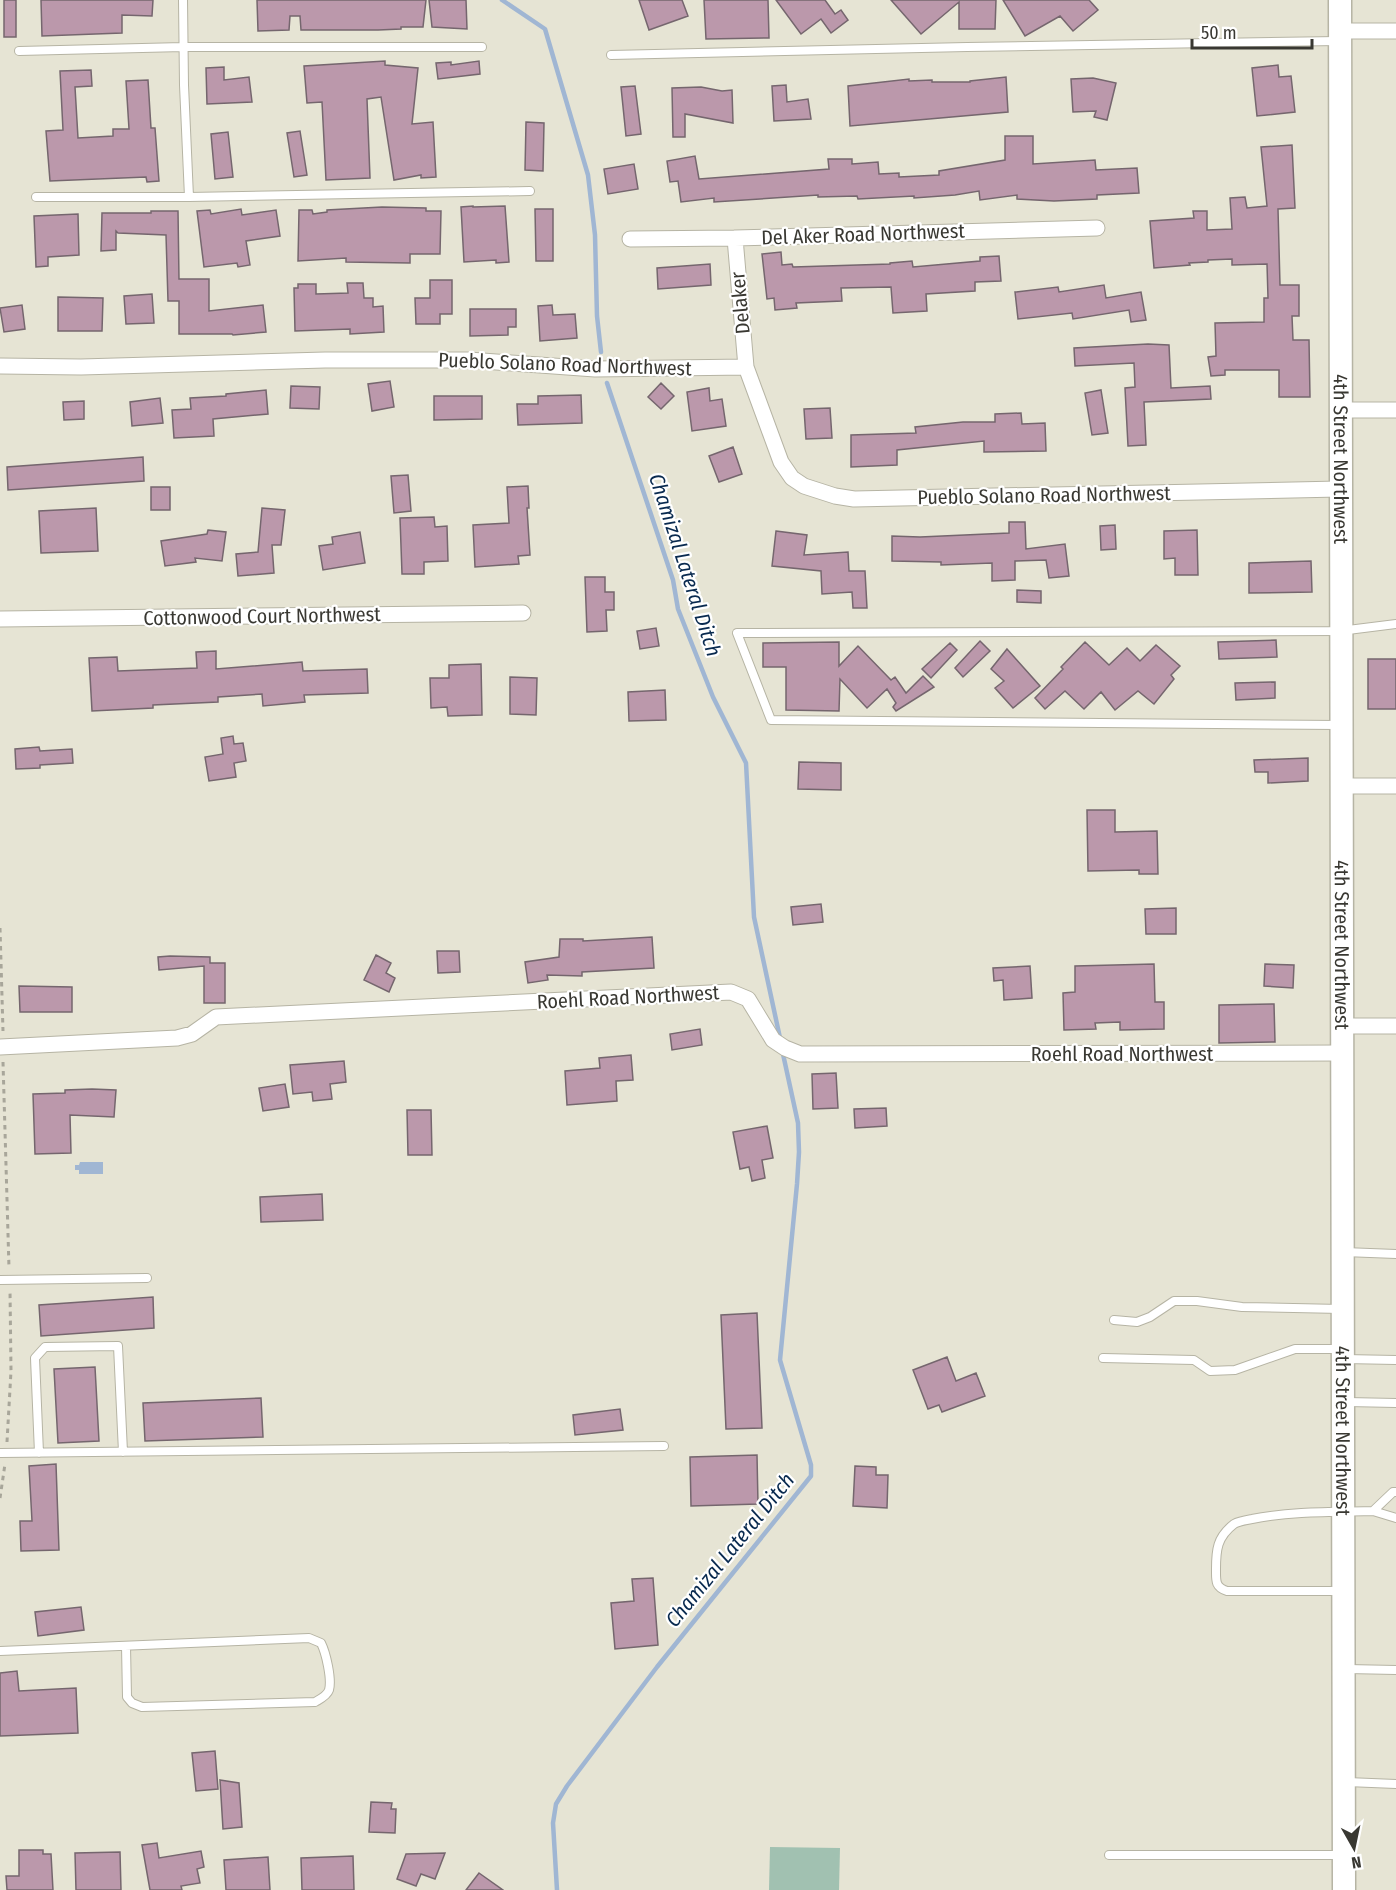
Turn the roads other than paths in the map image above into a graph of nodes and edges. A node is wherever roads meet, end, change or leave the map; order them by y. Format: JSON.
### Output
{"nodes":[{"id":1,"x":183,"y":0,"type":"edge"},
{"id":2,"x":1340,"y":0,"type":"edge"},
{"id":3,"x":1396,"y":31,"type":"edge"},
{"id":4,"x":1340,"y":36,"type":"junction"},
{"id":5,"x":183,"y":47,"type":"junction"},
{"id":6,"x":482,"y":47,"type":"dead end"},
{"id":7,"x":19,"y":51,"type":"dead end"},
{"id":8,"x":611,"y":56,"type":"dead end"},
{"id":9,"x":530,"y":191,"type":"dead end"},
{"id":10,"x":36,"y":197,"type":"dead end"},
{"id":11,"x":189,"y":198,"type":"junction"},
{"id":12,"x":1097,"y":228,"type":"dead end"},
{"id":13,"x":735,"y":238,"type":"junction"},
{"id":14,"x":630,"y":239,"type":"dead end"},
{"id":15,"x":0,"y":366,"type":"edge"},
{"id":16,"x":746,"y":367,"type":"junction"},
{"id":17,"x":1340,"y":410,"type":"junction"},
{"id":18,"x":1396,"y":410,"type":"edge"},
{"id":19,"x":1339,"y":489,"type":"junction"},
{"id":20,"x":524,"y":613,"type":"dead end"},
{"id":21,"x":0,"y":619,"type":"edge"},
{"id":22,"x":1396,"y":624,"type":"edge"},
{"id":23,"x":1340,"y":631,"type":"junction"},
{"id":24,"x":1341,"y":726,"type":"junction"},
{"id":25,"x":1341,"y":786,"type":"junction"},
{"id":26,"x":1396,"y":786,"type":"edge"},
{"id":27,"x":1342,"y":1026,"type":"junction"},
{"id":28,"x":1396,"y":1026,"type":"edge"},
{"id":29,"x":2,"y":1047,"type":"edge"},
{"id":30,"x":1342,"y":1053,"type":"junction"},
{"id":31,"x":1342,"y":1252,"type":"junction"},
{"id":32,"x":1396,"y":1254,"type":"edge"},
{"id":33,"x":147,"y":1278,"type":"dead end"},
{"id":34,"x":0,"y":1280,"type":"edge"},
{"id":35,"x":1342,"y":1309,"type":"junction"},
{"id":36,"x":1114,"y":1320,"type":"dead end"},
{"id":37,"x":1342,"y":1354,"type":"junction"},
{"id":38,"x":1103,"y":1358,"type":"dead end"},
{"id":39,"x":1396,"y":1360,"type":"edge"},
{"id":40,"x":1342,"y":1402,"type":"junction"},
{"id":41,"x":1396,"y":1403,"type":"edge"},
{"id":42,"x":664,"y":1446,"type":"dead end"},
{"id":43,"x":123,"y":1452,"type":"junction"},
{"id":44,"x":39,"y":1453,"type":"junction"},
{"id":45,"x":0,"y":1454,"type":"edge"},
{"id":46,"x":1396,"y":1492,"type":"edge"},
{"id":47,"x":1373,"y":1511,"type":"junction"},
{"id":48,"x":1343,"y":1512,"type":"junction"},
{"id":49,"x":1396,"y":1518,"type":"edge"},
{"id":50,"x":1342,"y":1591,"type":"junction"},
{"id":51,"x":126,"y":1646,"type":"junction"},
{"id":52,"x":0,"y":1651,"type":"edge"},
{"id":53,"x":1343,"y":1669,"type":"junction"},
{"id":54,"x":1396,"y":1670,"type":"edge"},
{"id":55,"x":1343,"y":1782,"type":"junction"},
{"id":56,"x":1396,"y":1784,"type":"edge"},
{"id":57,"x":1109,"y":1855,"type":"dead end"},
{"id":58,"x":1343,"y":1855,"type":"junction"},
{"id":59,"x":1344,"y":1890,"type":"edge"}],
"edges":[{"from":1,"to":5,"type":"lane"},
{"from":2,"to":4,"type":"main road","name":"4th Street Northwest"},
{"from":3,"to":4,"type":"street"},
{"from":4,"to":8,"type":"lane"},
{"from":4,"to":17,"type":"main road","name":"4th Street Northwest"},
{"from":5,"to":6,"type":"lane"},
{"from":5,"to":7,"type":"lane"},
{"from":5,"to":11,"type":"lane"},
{"from":9,"to":11,"type":"lane"},
{"from":10,"to":11,"type":"lane"},
{"from":12,"to":13,"type":"street","name":"Del Aker Road Northwest"},
{"from":13,"to":14,"type":"street","name":"Del Aker Road Northwest"},
{"from":13,"to":16,"type":"street","name":"Delaker"},
{"from":15,"to":16,"type":"street","name":"Pueblo Solano Road Northwest"},
{"from":16,"to":19,"type":"street","name":"Pueblo Solano Road Northwest"},
{"from":17,"to":18,"type":"street"},
{"from":17,"to":19,"type":"main road","name":"4th Street Northwest"},
{"from":19,"to":23,"type":"main road","name":"4th Street Northwest"},
{"from":20,"to":21,"type":"street","name":"Cottonwood Court Northwest"},
{"from":22,"to":23,"type":"lane"},
{"from":23,"to":24,"type":"main road","name":"4th Street Northwest"},
{"from":23,"to":24,"type":"lane"},
{"from":24,"to":25,"type":"main road","name":"4th Street Northwest"},
{"from":25,"to":26,"type":"street"},
{"from":25,"to":27,"type":"main road","name":"4th Street Northwest"},
{"from":27,"to":28,"type":"street"},
{"from":27,"to":30,"type":"main road","name":"4th Street Northwest"},
{"from":29,"to":30,"type":"street","name":"Roehl Road Northwest"},
{"from":30,"to":31,"type":"main road","name":"4th Street Northwest"},
{"from":31,"to":32,"type":"lane"},
{"from":31,"to":35,"type":"main road","name":"4th Street Northwest"},
{"from":33,"to":34,"type":"lane"},
{"from":35,"to":36,"type":"lane"},
{"from":35,"to":37,"type":"main road","name":"4th Street Northwest"},
{"from":37,"to":38,"type":"lane"},
{"from":37,"to":39,"type":"lane"},
{"from":37,"to":40,"type":"main road","name":"4th Street Northwest"},
{"from":40,"to":41,"type":"lane"},
{"from":40,"to":48,"type":"main road","name":"4th Street Northwest"},
{"from":42,"to":43,"type":"lane"},
{"from":43,"to":44,"type":"lane"},
{"from":43,"to":44,"type":"lane"},
{"from":44,"to":45,"type":"lane"},
{"from":46,"to":47,"type":"lane"},
{"from":47,"to":48,"type":"lane"},
{"from":47,"to":49,"type":"lane"},
{"from":48,"to":50,"type":"main road","name":"4th Street Northwest"},
{"from":48,"to":50,"type":"lane"},
{"from":50,"to":53,"type":"main road","name":"4th Street Northwest"},
{"from":51,"to":51,"type":"lane"},
{"from":51,"to":52,"type":"lane"},
{"from":53,"to":54,"type":"lane"},
{"from":53,"to":55,"type":"main road","name":"4th Street Northwest"},
{"from":55,"to":56,"type":"lane"},
{"from":55,"to":58,"type":"main road","name":"4th Street Northwest"},
{"from":57,"to":58,"type":"lane"},
{"from":58,"to":59,"type":"main road","name":"4th Street Northwest"}]}
